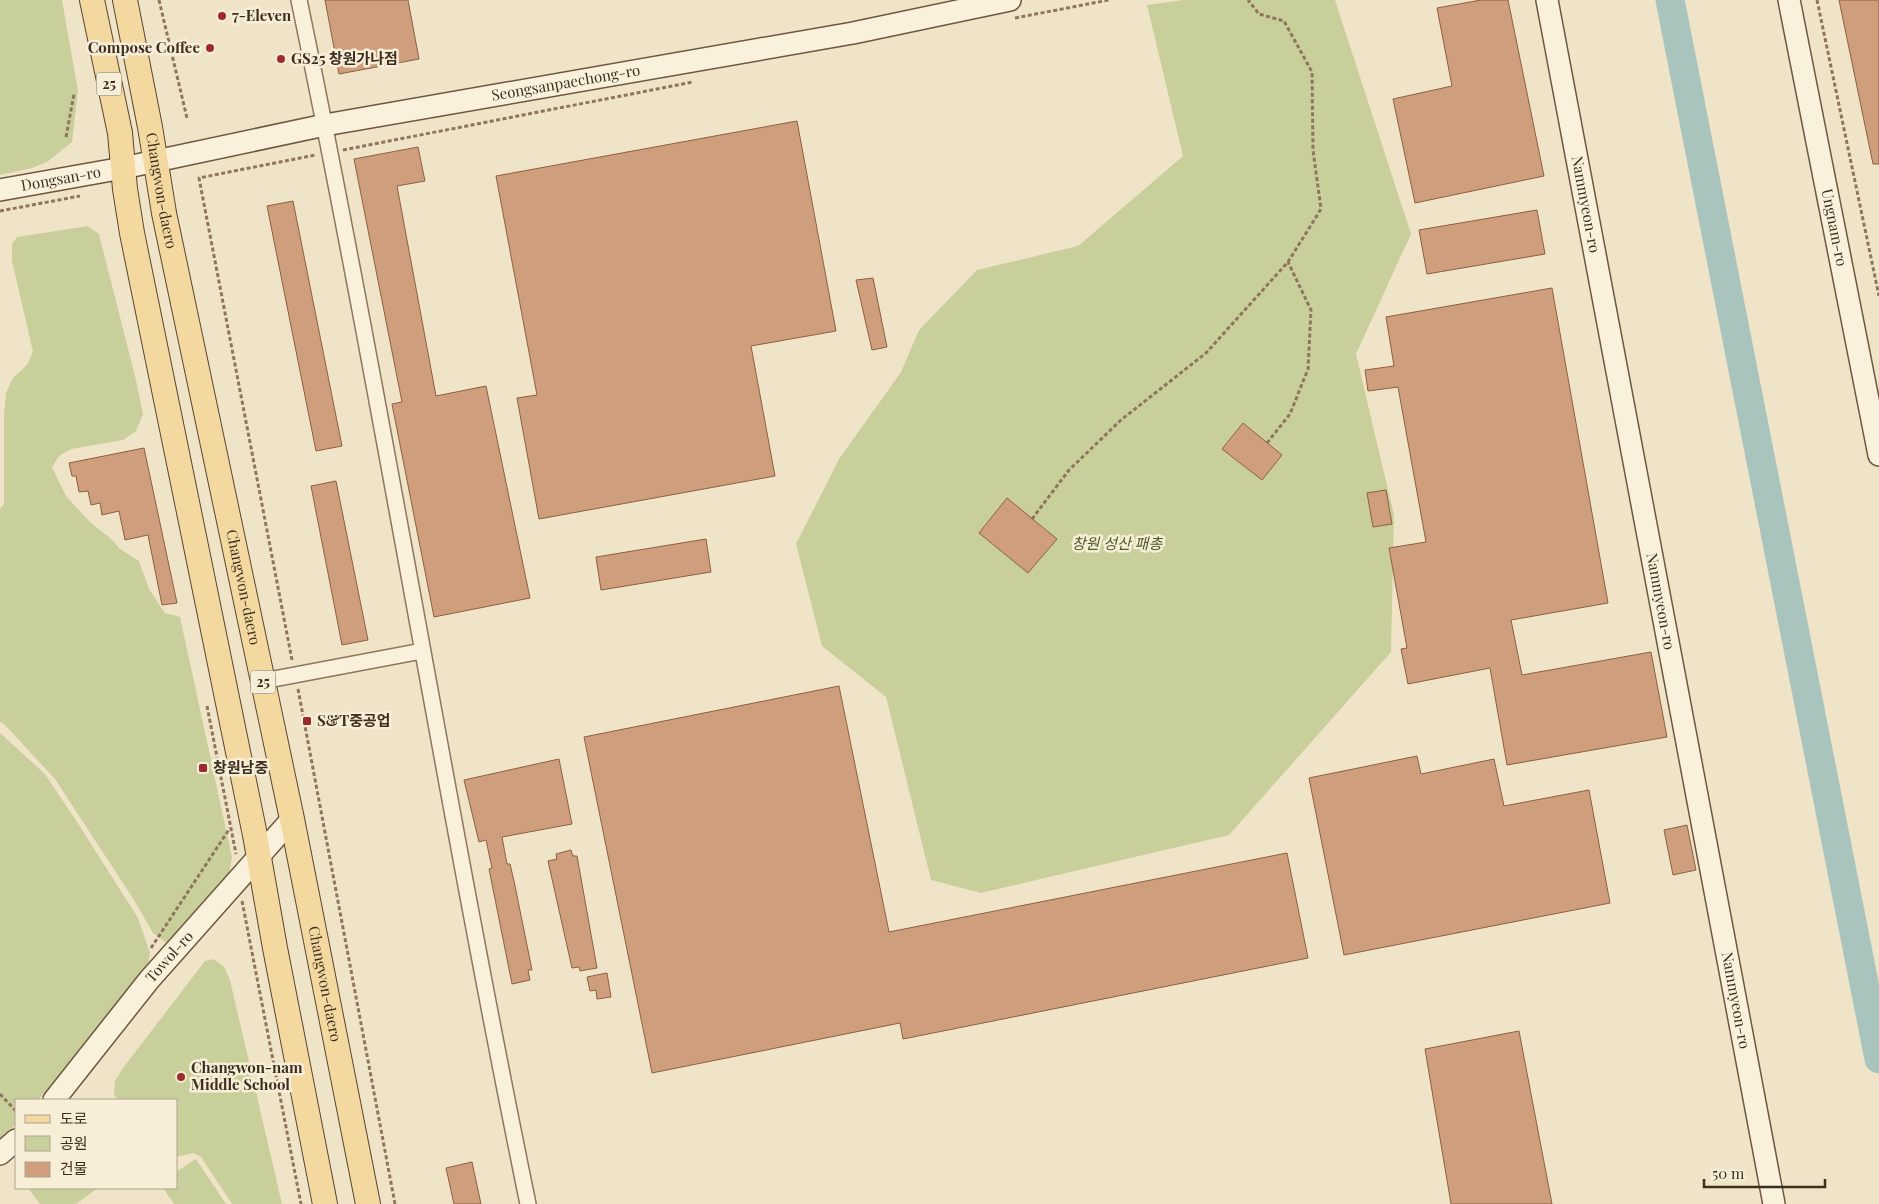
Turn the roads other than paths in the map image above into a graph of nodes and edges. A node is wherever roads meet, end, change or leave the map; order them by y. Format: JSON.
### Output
{"nodes":[{"id":1,"x":92,"y":0,"type":"edge"},
{"id":2,"x":125,"y":0,"type":"edge"},
{"id":3,"x":299,"y":0,"type":"edge"},
{"id":4,"x":1548,"y":0,"type":"edge"},
{"id":5,"x":1789,"y":0,"type":"edge"},
{"id":6,"x":1011,"y":10,"type":"edge"},
{"id":7,"x":325,"y":125,"type":"junction"},
{"id":8,"x":155,"y":160,"type":"junction"},
{"id":9,"x":123,"y":168,"type":"junction"},
{"id":10,"x":0,"y":190,"type":"edge"},
{"id":11,"x":1879,"y":455,"type":"edge"},
{"id":12,"x":422,"y":652,"type":"junction"},
{"id":13,"x":263,"y":681,"type":"junction"},
{"id":14,"x":292,"y":819,"type":"junction"},
{"id":15,"x":259,"y":857,"type":"junction"},
{"id":16,"x":55,"y":1099,"type":"edge"},
{"id":17,"x":15,"y":1141,"type":"edge"},
{"id":18,"x":0,"y":1154,"type":"edge"},
{"id":19,"x":325,"y":1204,"type":"edge"},
{"id":20,"x":368,"y":1204,"type":"edge"},
{"id":21,"x":528,"y":1204,"type":"edge"},
{"id":22,"x":1774,"y":1204,"type":"edge"}],
"edges":[{"from":1,"to":9,"type":"main road","name":"Changwon-daero","number":"25"},
{"from":2,"to":8,"type":"main road","name":"Changwon-daero","number":"25"},
{"from":3,"to":7,"type":"street"},
{"from":4,"to":22,"type":"street","name":"Nammyeon-ro"},
{"from":5,"to":11,"type":"street","name":"Ungnam-ro"},
{"from":6,"to":7,"type":"street","name":"Seongsanpaechong-ro"},
{"from":7,"to":8,"type":"street","name":"Seongsanpaechong-ro"},
{"from":7,"to":12,"type":"street"},
{"from":8,"to":9,"type":"street","name":"Seongsanpaechong-ro"},
{"from":8,"to":13,"type":"main road","name":"Changwon-daero","number":"25"},
{"from":9,"to":10,"type":"street","name":"Dongsan-ro"},
{"from":9,"to":15,"type":"main road","name":"Changwon-daero","number":"25"},
{"from":12,"to":13,"type":"street"},
{"from":12,"to":21,"type":"street"},
{"from":13,"to":14,"type":"main road","name":"Changwon-daero","number":"25"},
{"from":14,"to":15,"type":"street","name":"Towol-ro"},
{"from":14,"to":20,"type":"main road","name":"Changwon-daero","number":"25"},
{"from":15,"to":16,"type":"street","name":"Towol-ro"},
{"from":15,"to":19,"type":"main road","name":"Changwon-daero","number":"25"},
{"from":17,"to":18,"type":"street"}]}
